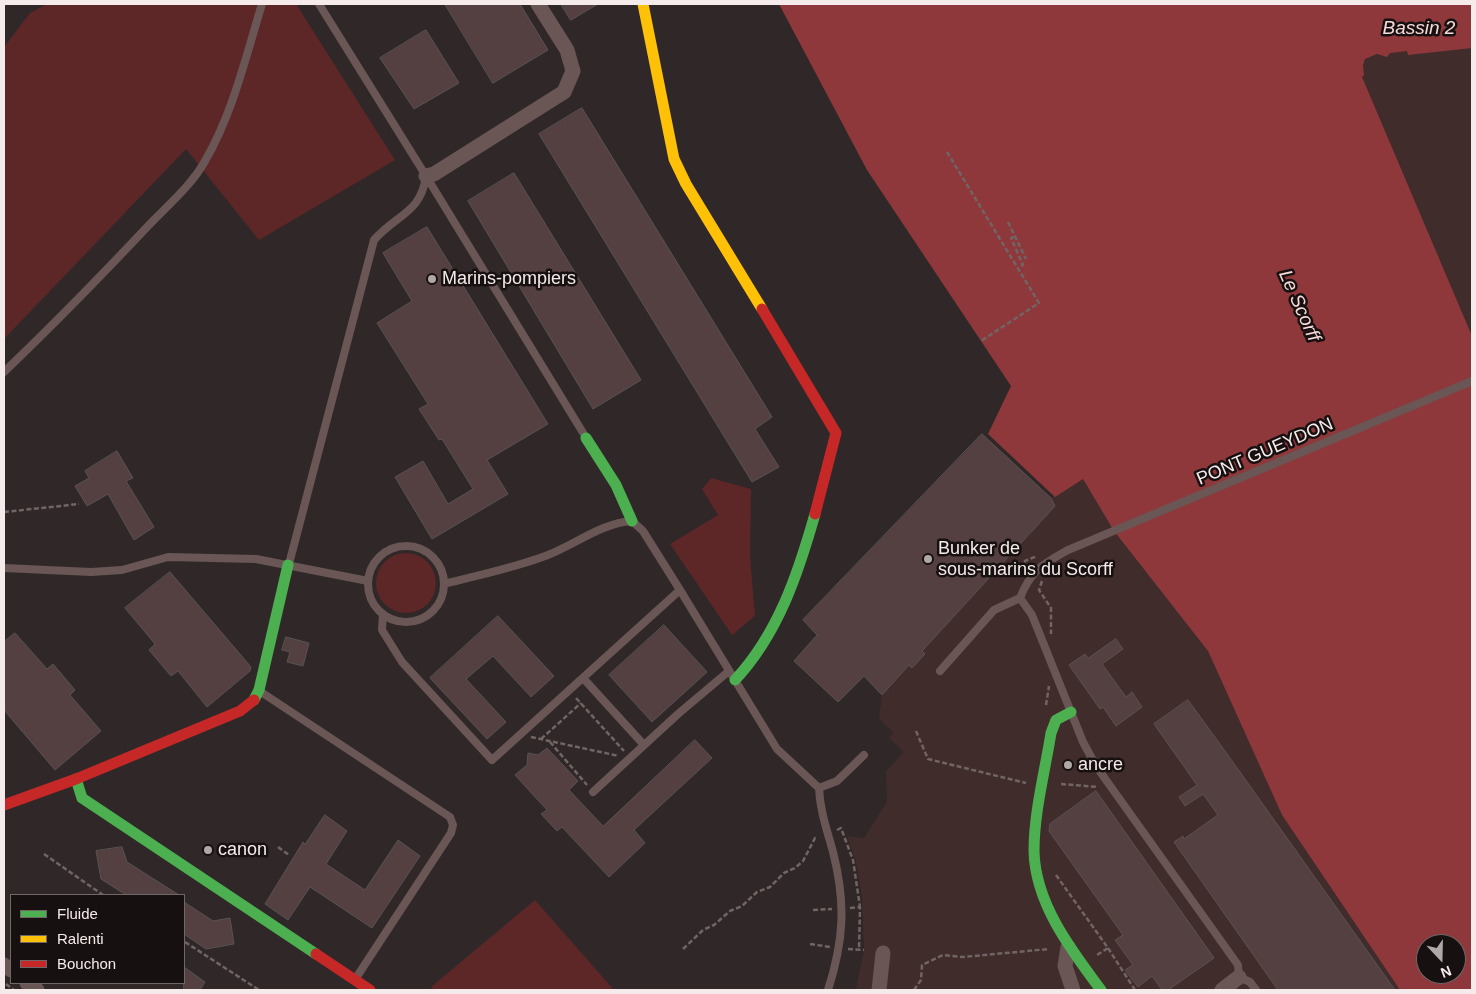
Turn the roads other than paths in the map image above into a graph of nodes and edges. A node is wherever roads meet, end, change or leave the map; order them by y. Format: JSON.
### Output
{"nodes":[{"id":1,"x":262,"y":4,"type":"edge"},
{"id":2,"x":319,"y":4,"type":"edge"},
{"id":3,"x":538,"y":4,"type":"edge"},
{"id":4,"x":642,"y":4,"type":"edge"},
{"id":5,"x":426,"y":176,"type":"junction"},
{"id":6,"x":4,"y":372,"type":"edge"},
{"id":7,"x":1472,"y":381,"type":"edge"},
{"id":8,"x":586,"y":438,"type":"joint"},
{"id":9,"x":632,"y":521,"type":"junction"},
{"id":10,"x":288,"y":565,"type":"junction"},
{"id":11,"x":4,"y":568,"type":"edge"},
{"id":12,"x":368,"y":581,"type":"junction"},
{"id":13,"x":444,"y":584,"type":"junction"},
{"id":14,"x":680,"y":590,"type":"junction"},
{"id":15,"x":1020,"y":598,"type":"junction"},
{"id":16,"x":383,"y":614,"type":"junction"},
{"id":17,"x":940,"y":670,"type":"dead end"},
{"id":18,"x":732,"y":675,"type":"junction"},
{"id":19,"x":583,"y":678,"type":"junction"},
{"id":20,"x":258,"y":690,"type":"junction"},
{"id":21,"x":1071,"y":712,"type":"junction"},
{"id":22,"x":644,"y":745,"type":"junction"},
{"id":23,"x":864,"y":756,"type":"dead end"},
{"id":24,"x":76,"y":780,"type":"junction"},
{"id":25,"x":819,"y":788,"type":"junction"},
{"id":26,"x":593,"y":792,"type":"road end"},
{"id":27,"x":4,"y":806,"type":"edge"},
{"id":28,"x":1068,"y":947,"type":"junction"},
{"id":29,"x":883,"y":953,"type":"dead end"},
{"id":30,"x":1239,"y":977,"type":"junction"},
{"id":31,"x":355,"y":980,"type":"junction"},
{"id":32,"x":370,"y":990,"type":"edge"},
{"id":33,"x":828,"y":990,"type":"edge"},
{"id":34,"x":879,"y":990,"type":"edge"},
{"id":35,"x":1073,"y":990,"type":"edge"},
{"id":36,"x":1101,"y":990,"type":"edge"},
{"id":37,"x":1222,"y":990,"type":"edge"},
{"id":38,"x":1256,"y":990,"type":"edge"}],
"edges":[{"from":1,"to":6,"type":"lane"},
{"from":2,"to":5,"type":"lane"},
{"from":3,"to":5,"type":"street"},
{"from":4,"to":18,"type":"street"},
{"from":5,"to":8,"type":"lane"},
{"from":5,"to":10,"type":"lane"},
{"from":7,"to":15,"type":"lane","name":"PONT GUEYDON"},
{"from":8,"to":9,"type":"street"},
{"from":9,"to":13,"type":"lane"},
{"from":9,"to":14,"type":"lane"},
{"from":10,"to":11,"type":"lane"},
{"from":10,"to":12,"type":"lane"},
{"from":10,"to":20,"type":"street"},
{"from":12,"to":13,"type":"lane"},
{"from":12,"to":16,"type":"lane"},
{"from":13,"to":16,"type":"lane"},
{"from":14,"to":18,"type":"lane"},
{"from":14,"to":19,"type":"lane"},
{"from":15,"to":17,"type":"lane"},
{"from":15,"to":21,"type":"lane"},
{"from":16,"to":19,"type":"lane"},
{"from":18,"to":22,"type":"lane"},
{"from":18,"to":25,"type":"lane"},
{"from":19,"to":22,"type":"lane"},
{"from":20,"to":24,"type":"street"},
{"from":20,"to":31,"type":"lane"},
{"from":21,"to":28,"type":"street"},
{"from":21,"to":30,"type":"lane"},
{"from":22,"to":26,"type":"lane"},
{"from":23,"to":25,"type":"lane"},
{"from":24,"to":27,"type":"street"},
{"from":24,"to":31,"type":"street"},
{"from":25,"to":33,"type":"lane"},
{"from":28,"to":35,"type":"street"},
{"from":28,"to":36,"type":"street"},
{"from":29,"to":34,"type":"street"},
{"from":30,"to":37,"type":"street"},
{"from":30,"to":38,"type":"lane"},
{"from":31,"to":32,"type":"street"}]}
